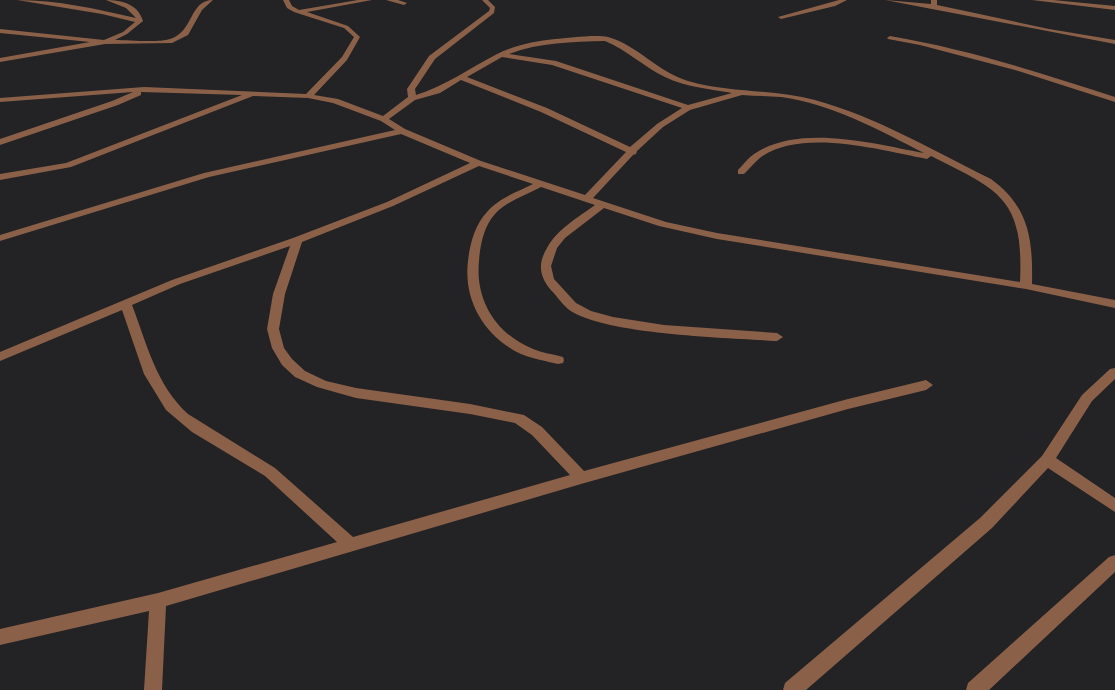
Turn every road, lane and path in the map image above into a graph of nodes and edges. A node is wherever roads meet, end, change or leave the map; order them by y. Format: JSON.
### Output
{"nodes":[{"id":1,"x":20,"y":0,"type":"edge"},
{"id":2,"x":109,"y":0,"type":"edge"},
{"id":3,"x":210,"y":0,"type":"edge"},
{"id":4,"x":286,"y":0,"type":"edge"},
{"id":5,"x":369,"y":0,"type":"edge"},
{"id":6,"x":389,"y":0,"type":"edge"},
{"id":7,"x":486,"y":0,"type":"edge"},
{"id":8,"x":844,"y":0,"type":"edge"},
{"id":9,"x":888,"y":0,"type":"edge"},
{"id":10,"x":1035,"y":0,"type":"edge"},
{"id":11,"x":404,"y":3,"type":"dead end"},
{"id":12,"x":934,"y":3,"type":"edge"},
{"id":13,"x":1115,"y":8,"type":"edge"},
{"id":14,"x":298,"y":12,"type":"junction"},
{"id":15,"x":781,"y":17,"type":"dead end"},
{"id":16,"x":140,"y":21,"type":"junction"},
{"id":17,"x":0,"y":31,"type":"edge"},
{"id":18,"x":890,"y":38,"type":"dead end"},
{"id":19,"x":105,"y":42,"type":"junction"},
{"id":20,"x":1115,"y":42,"type":"edge"},
{"id":21,"x":501,"y":55,"type":"junction"},
{"id":22,"x":0,"y":60,"type":"edge"},
{"id":23,"x":462,"y":78,"type":"junction"},
{"id":24,"x":144,"y":89,"type":"junction"},
{"id":25,"x":254,"y":93,"type":"junction"},
{"id":26,"x":744,"y":93,"type":"junction"},
{"id":27,"x":308,"y":96,"type":"junction"},
{"id":28,"x":412,"y":98,"type":"junction"},
{"id":29,"x":0,"y":100,"type":"edge"},
{"id":30,"x":1115,"y":100,"type":"edge"},
{"id":31,"x":688,"y":107,"type":"junction"},
{"id":32,"x":384,"y":119,"type":"junction"},
{"id":33,"x":402,"y":131,"type":"junction"},
{"id":34,"x":0,"y":142,"type":"edge"},
{"id":35,"x":633,"y":152,"type":"junction"},
{"id":36,"x":939,"y":158,"type":"junction"},
{"id":37,"x":478,"y":163,"type":"junction"},
{"id":38,"x":741,"y":172,"type":"dead end"},
{"id":39,"x":0,"y":177,"type":"edge"},
{"id":40,"x":540,"y":184,"type":"junction"},
{"id":41,"x":587,"y":199,"type":"junction"},
{"id":42,"x":602,"y":204,"type":"junction"},
{"id":43,"x":0,"y":238,"type":"edge"},
{"id":44,"x":297,"y":240,"type":"junction"},
{"id":45,"x":1026,"y":286,"type":"junction"},
{"id":46,"x":125,"y":303,"type":"junction"},
{"id":47,"x":1115,"y":304,"type":"edge"},
{"id":48,"x":776,"y":337,"type":"dead end"},
{"id":49,"x":0,"y":357,"type":"edge"},
{"id":50,"x":558,"y":360,"type":"dead end"},
{"id":51,"x":1115,"y":372,"type":"edge"},
{"id":52,"x":926,"y":385,"type":"dead end"},
{"id":53,"x":1047,"y":460,"type":"junction"},
{"id":54,"x":582,"y":478,"type":"junction"},
{"id":55,"x":1115,"y":506,"type":"edge"},
{"id":56,"x":352,"y":546,"type":"junction"},
{"id":57,"x":1115,"y":562,"type":"edge"},
{"id":58,"x":158,"y":601,"type":"junction"},
{"id":59,"x":0,"y":637,"type":"edge"},
{"id":60,"x":153,"y":690,"type":"edge"},
{"id":61,"x":792,"y":690,"type":"edge"},
{"id":62,"x":975,"y":690,"type":"edge"}],
"edges":[{"from":1,"to":16,"type":"street"},
{"from":2,"to":16,"type":"street"},
{"from":3,"to":19,"type":"street"},
{"from":4,"to":14,"type":"street"},
{"from":5,"to":14,"type":"street"},
{"from":6,"to":11,"type":"street"},
{"from":7,"to":28,"type":"street"},
{"from":8,"to":15,"type":"street"},
{"from":9,"to":12,"type":"street"},
{"from":10,"to":13,"type":"street"},
{"from":12,"to":20,"type":"street"},
{"from":14,"to":27,"type":"street"},
{"from":16,"to":19,"type":"street"},
{"from":17,"to":19,"type":"street"},
{"from":18,"to":30,"type":"street"},
{"from":19,"to":22,"type":"street"},
{"from":21,"to":23,"type":"street"},
{"from":21,"to":26,"type":"street"},
{"from":21,"to":31,"type":"street"},
{"from":23,"to":28,"type":"street"},
{"from":23,"to":35,"type":"street"},
{"from":24,"to":25,"type":"street"},
{"from":24,"to":29,"type":"street"},
{"from":24,"to":34,"type":"street"},
{"from":25,"to":27,"type":"street"},
{"from":25,"to":39,"type":"street"},
{"from":26,"to":31,"type":"street"},
{"from":26,"to":36,"type":"street"},
{"from":27,"to":32,"type":"street"},
{"from":28,"to":32,"type":"street"},
{"from":31,"to":35,"type":"street"},
{"from":32,"to":33,"type":"street"},
{"from":33,"to":37,"type":"street"},
{"from":33,"to":43,"type":"street"},
{"from":35,"to":41,"type":"street"},
{"from":36,"to":38,"type":"street"},
{"from":36,"to":45,"type":"street"},
{"from":37,"to":40,"type":"street"},
{"from":37,"to":44,"type":"street"},
{"from":40,"to":41,"type":"street"},
{"from":40,"to":50,"type":"street"},
{"from":41,"to":42,"type":"street"},
{"from":42,"to":45,"type":"street"},
{"from":42,"to":48,"type":"street"},
{"from":44,"to":46,"type":"street"},
{"from":44,"to":54,"type":"street"},
{"from":45,"to":47,"type":"street"},
{"from":46,"to":49,"type":"street"},
{"from":46,"to":56,"type":"street"},
{"from":51,"to":53,"type":"street"},
{"from":52,"to":54,"type":"street"},
{"from":53,"to":55,"type":"street"},
{"from":53,"to":61,"type":"street"},
{"from":54,"to":56,"type":"street"},
{"from":56,"to":58,"type":"street"},
{"from":57,"to":62,"type":"street"},
{"from":58,"to":59,"type":"street"},
{"from":58,"to":60,"type":"street"}]}
